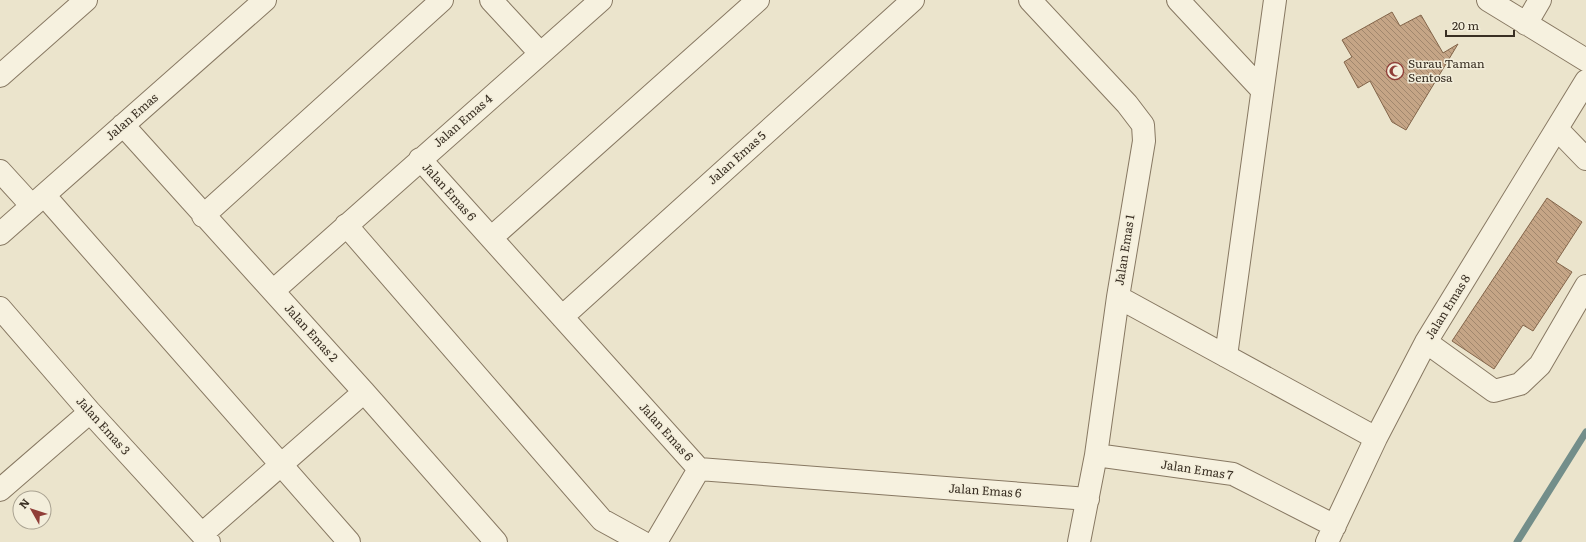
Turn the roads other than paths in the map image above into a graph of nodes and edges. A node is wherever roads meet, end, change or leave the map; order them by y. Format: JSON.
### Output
{"nodes":[{"id":1,"x":86,"y":0,"type":"edge"},
{"id":2,"x":265,"y":0,"type":"edge"},
{"id":3,"x":442,"y":0,"type":"edge"},
{"id":4,"x":491,"y":0,"type":"edge"},
{"id":5,"x":601,"y":0,"type":"edge"},
{"id":6,"x":758,"y":0,"type":"edge"},
{"id":7,"x":913,"y":0,"type":"edge"},
{"id":8,"x":1030,"y":0,"type":"edge"},
{"id":9,"x":1178,"y":0,"type":"edge"},
{"id":10,"x":1275,"y":0,"type":"edge"},
{"id":11,"x":1488,"y":0,"type":"edge"},
{"id":12,"x":1540,"y":0,"type":"edge"},
{"id":13,"x":1526,"y":24,"type":"junction"},
{"id":14,"x":540,"y":53,"type":"junction"},
{"id":15,"x":1586,"y":60,"type":"edge"},
{"id":16,"x":0,"y":76,"type":"edge"},
{"id":17,"x":1586,"y":81,"type":"edge"},
{"id":18,"x":1262,"y":90,"type":"junction"},
{"id":19,"x":123,"y":125,"type":"junction"},
{"id":20,"x":1557,"y":129,"type":"junction"},
{"id":21,"x":420,"y":159,"type":"junction"},
{"id":22,"x":1586,"y":159,"type":"edge"},
{"id":23,"x":0,"y":171,"type":"edge"},
{"id":24,"x":38,"y":200,"type":"junction"},
{"id":25,"x":203,"y":216,"type":"junction"},
{"id":26,"x":346,"y":225,"type":"junction"},
{"id":27,"x":0,"y":234,"type":"edge"},
{"id":28,"x":491,"y":238,"type":"junction"},
{"id":29,"x":1586,"y":286,"type":"edge"},
{"id":30,"x":273,"y":291,"type":"junction"},
{"id":31,"x":1118,"y":297,"type":"junction"},
{"id":32,"x":0,"y":308,"type":"edge"},
{"id":33,"x":562,"y":317,"type":"junction"},
{"id":34,"x":1426,"y":342,"type":"junction"},
{"id":35,"x":1226,"y":356,"type":"junction"},
{"id":36,"x":364,"y":392,"type":"junction"},
{"id":37,"x":90,"y":412,"type":"junction"},
{"id":38,"x":1376,"y":438,"type":"junction"},
{"id":39,"x":1096,"y":455,"type":"junction"},
{"id":40,"x":282,"y":465,"type":"junction"},
{"id":41,"x":699,"y":469,"type":"junction"},
{"id":42,"x":0,"y":490,"type":"edge"},
{"id":43,"x":1088,"y":500,"type":"junction"},
{"id":44,"x":1331,"y":534,"type":"edge"},
{"id":45,"x":205,"y":538,"type":"edge"},
{"id":46,"x":349,"y":542,"type":"edge"},
{"id":47,"x":496,"y":542,"type":"edge"},
{"id":48,"x":642,"y":542,"type":"edge"},
{"id":49,"x":656,"y":542,"type":"edge"},
{"id":50,"x":1079,"y":542,"type":"edge"}],
"edges":[{"from":1,"to":16,"type":"street"},
{"from":2,"to":19,"type":"street","name":"Jalan Emas"},
{"from":3,"to":25,"type":"street"},
{"from":4,"to":14,"type":"street"},
{"from":5,"to":14,"type":"street","name":"Jalan Emas 4"},
{"from":6,"to":28,"type":"street"},
{"from":7,"to":33,"type":"street","name":"Jalan Emas 5"},
{"from":8,"to":31,"type":"street","name":"Jalan Emas 1"},
{"from":9,"to":18,"type":"street"},
{"from":10,"to":18,"type":"street"},
{"from":11,"to":13,"type":"street"},
{"from":12,"to":13,"type":"street"},
{"from":13,"to":15,"type":"street"},
{"from":14,"to":21,"type":"street","name":"Jalan Emas 4"},
{"from":17,"to":20,"type":"street","name":"Jalan Emas 8"},
{"from":18,"to":35,"type":"street"},
{"from":19,"to":24,"type":"street","name":"Jalan Emas"},
{"from":19,"to":25,"type":"street","name":"Jalan Emas 2"},
{"from":20,"to":22,"type":"street"},
{"from":20,"to":34,"type":"street","name":"Jalan Emas 8"},
{"from":21,"to":26,"type":"street","name":"Jalan Emas 4"},
{"from":21,"to":28,"type":"street","name":"Jalan Emas 6"},
{"from":23,"to":24,"type":"street"},
{"from":24,"to":27,"type":"street","name":"Jalan Emas"},
{"from":24,"to":40,"type":"street"},
{"from":25,"to":30,"type":"street","name":"Jalan Emas 2"},
{"from":26,"to":30,"type":"street","name":"Jalan Emas 4"},
{"from":26,"to":48,"type":"street"},
{"from":28,"to":33,"type":"street","name":"Jalan Emas 6"},
{"from":29,"to":34,"type":"street"},
{"from":30,"to":36,"type":"street","name":"Jalan Emas 2"},
{"from":31,"to":35,"type":"street"},
{"from":31,"to":39,"type":"street","name":"Jalan Emas 1"},
{"from":32,"to":37,"type":"street","name":"Jalan Emas 3"},
{"from":33,"to":41,"type":"street","name":"Jalan Emas 6"},
{"from":34,"to":38,"type":"street","name":"Jalan Emas 8"},
{"from":35,"to":38,"type":"street"},
{"from":36,"to":40,"type":"street"},
{"from":36,"to":47,"type":"street","name":"Jalan Emas 2"},
{"from":37,"to":42,"type":"street"},
{"from":37,"to":45,"type":"street","name":"Jalan Emas 3"},
{"from":38,"to":44,"type":"street","name":"Jalan Emas 8"},
{"from":39,"to":43,"type":"street","name":"Jalan Emas 1"},
{"from":39,"to":44,"type":"street","name":"Jalan Emas 7"},
{"from":40,"to":45,"type":"street"},
{"from":40,"to":46,"type":"street"},
{"from":41,"to":43,"type":"street","name":"Jalan Emas 6"},
{"from":41,"to":49,"type":"street"},
{"from":43,"to":50,"type":"street","name":"Jalan Emas 1"}]}
